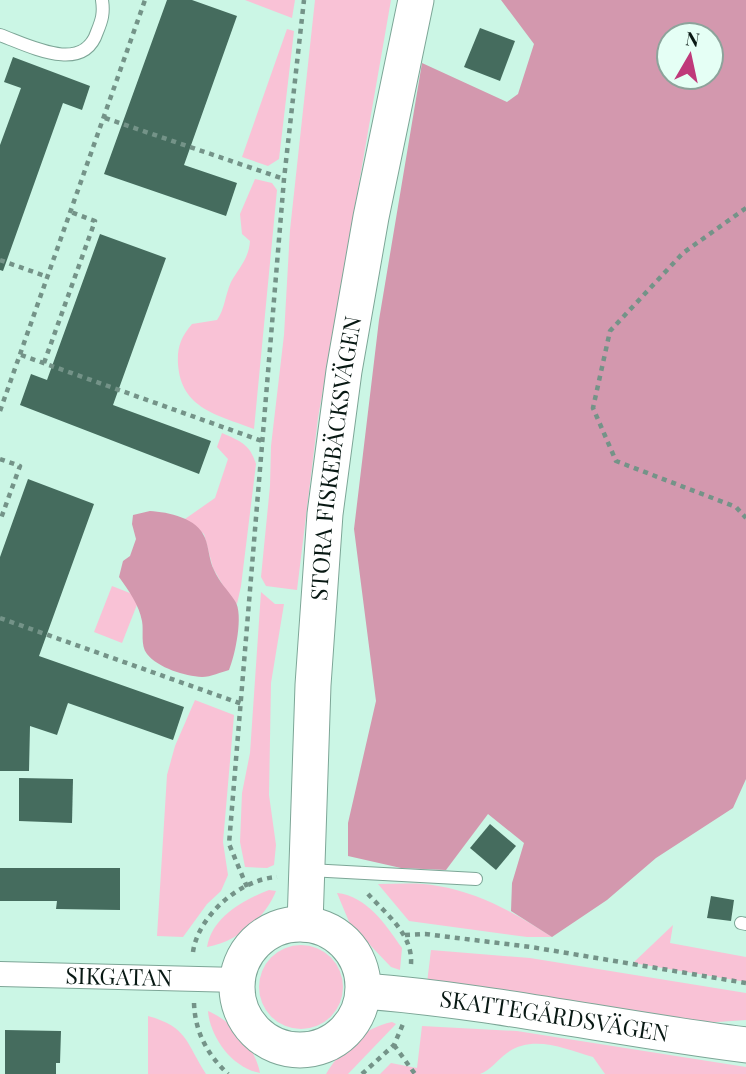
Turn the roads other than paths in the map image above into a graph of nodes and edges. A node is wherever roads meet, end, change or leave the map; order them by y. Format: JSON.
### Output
{"nodes":[{"id":1,"x":102,"y":0,"type":"edge"},
{"id":2,"x":416,"y":0,"type":"edge"},
{"id":3,"x":0,"y":35,"type":"edge"},
{"id":4,"x":307,"y":870,"type":"junction"},
{"id":5,"x":476,"y":879,"type":"dead end"},
{"id":6,"x":305,"y":924,"type":"junction"},
{"id":7,"x":0,"y":974,"type":"edge"},
{"id":8,"x":238,"y":980,"type":"junction"},
{"id":9,"x":363,"y":991,"type":"junction"},
{"id":10,"x":746,"y":1045,"type":"edge"},
{"id":11,"x":298,"y":1062,"type":"edge"}],
"edges":[{"from":1,"to":3,"type":"lane"},
{"from":2,"to":4,"type":"street","name":"STORA FISKEBÄCKSVÄGEN"},
{"from":4,"to":5,"type":"lane"},
{"from":4,"to":6,"type":"street","name":"STORA FISKEBÄCKSVÄGEN"},
{"from":6,"to":8,"type":"street"},
{"from":6,"to":9,"type":"street"},
{"from":7,"to":8,"type":"street","name":"SIKGATAN"},
{"from":8,"to":11,"type":"street"},
{"from":9,"to":10,"type":"street","name":"SKATTEGÅRDSVÄGEN"},
{"from":9,"to":11,"type":"street"}]}
